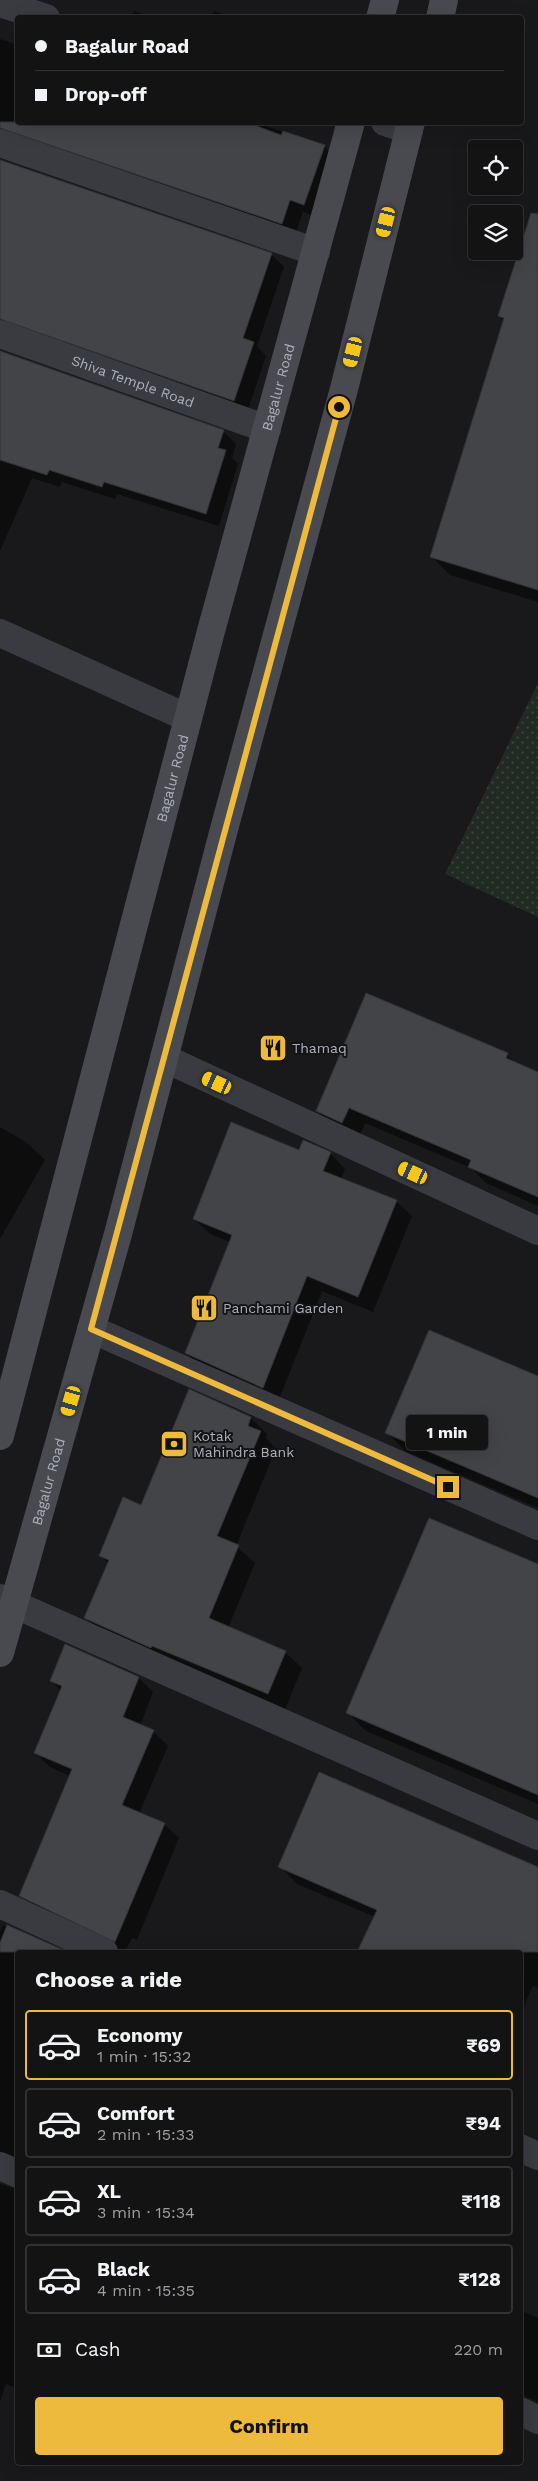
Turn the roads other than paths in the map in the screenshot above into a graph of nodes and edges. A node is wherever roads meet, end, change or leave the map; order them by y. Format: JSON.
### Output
{"nodes":[{"id":1,"x":385,"y":0,"type":"edge"},
{"id":2,"x":444,"y":0,"type":"edge"},
{"id":3,"x":0,"y":3,"type":"edge"},
{"id":4,"x":37,"y":15,"type":"edge"},
{"id":5,"x":381,"y":15,"type":"edge"},
{"id":6,"x":441,"y":15,"type":"edge"},
{"id":7,"x":350,"y":125,"type":"edge"},
{"id":8,"x":402,"y":125,"type":"edge"},
{"id":9,"x":0,"y":143,"type":"edge"},
{"id":10,"x":316,"y":252,"type":"junction"},
{"id":11,"x":0,"y":334,"type":"edge"},
{"id":12,"x":267,"y":429,"type":"junction"},
{"id":13,"x":0,"y":633,"type":"edge"},
{"id":14,"x":188,"y":718,"type":"junction"},
{"id":15,"x":164,"y":1058,"type":"junction"},
{"id":16,"x":538,"y":1231,"type":"edge"},
{"id":17,"x":91,"y":1329,"type":"junction"},
{"id":18,"x":0,"y":1436,"type":"edge"},
{"id":19,"x":538,"y":1526,"type":"edge"},
{"id":20,"x":7,"y":1601,"type":"edge"},
{"id":21,"x":0,"y":1653,"type":"edge"},
{"id":22,"x":538,"y":1836,"type":"edge"},
{"id":23,"x":0,"y":1904,"type":"edge"},
{"id":24,"x":100,"y":1950,"type":"edge"},
{"id":25,"x":523,"y":2149,"type":"edge"},
{"id":26,"x":538,"y":2156,"type":"edge"},
{"id":27,"x":0,"y":2166,"type":"edge"},
{"id":28,"x":15,"y":2173,"type":"edge"},
{"id":29,"x":523,"y":2412,"type":"edge"},
{"id":30,"x":538,"y":2420,"type":"edge"}],
"edges":[{"from":1,"to":5,"type":"main road"},
{"from":2,"to":6,"type":"main road"},
{"from":3,"to":4,"type":"street"},
{"from":7,"to":10,"type":"main road","name":"Bagalur Road"},
{"from":8,"to":15,"type":"main road","name":"Bagalur Road"},
{"from":9,"to":10,"type":"street"},
{"from":10,"to":12,"type":"main road","name":"Bagalur Road"},
{"from":11,"to":12,"type":"street","name":"Shiva Temple Road"},
{"from":12,"to":14,"type":"main road","name":"Bagalur Road"},
{"from":13,"to":14,"type":"street"},
{"from":14,"to":18,"type":"main road","name":"Bagalur Road"},
{"from":15,"to":16,"type":"street"},
{"from":15,"to":17,"type":"main road","name":"Bagalur Road"},
{"from":17,"to":19,"type":"street"},
{"from":17,"to":20,"type":"main road","name":"Bagalur Road"},
{"from":20,"to":21,"type":"main road","name":"Bagalur Road"},
{"from":20,"to":22,"type":"street"},
{"from":23,"to":24,"type":"street"},
{"from":25,"to":26,"type":"street"},
{"from":27,"to":28,"type":"street"},
{"from":29,"to":30,"type":"street"}]}
